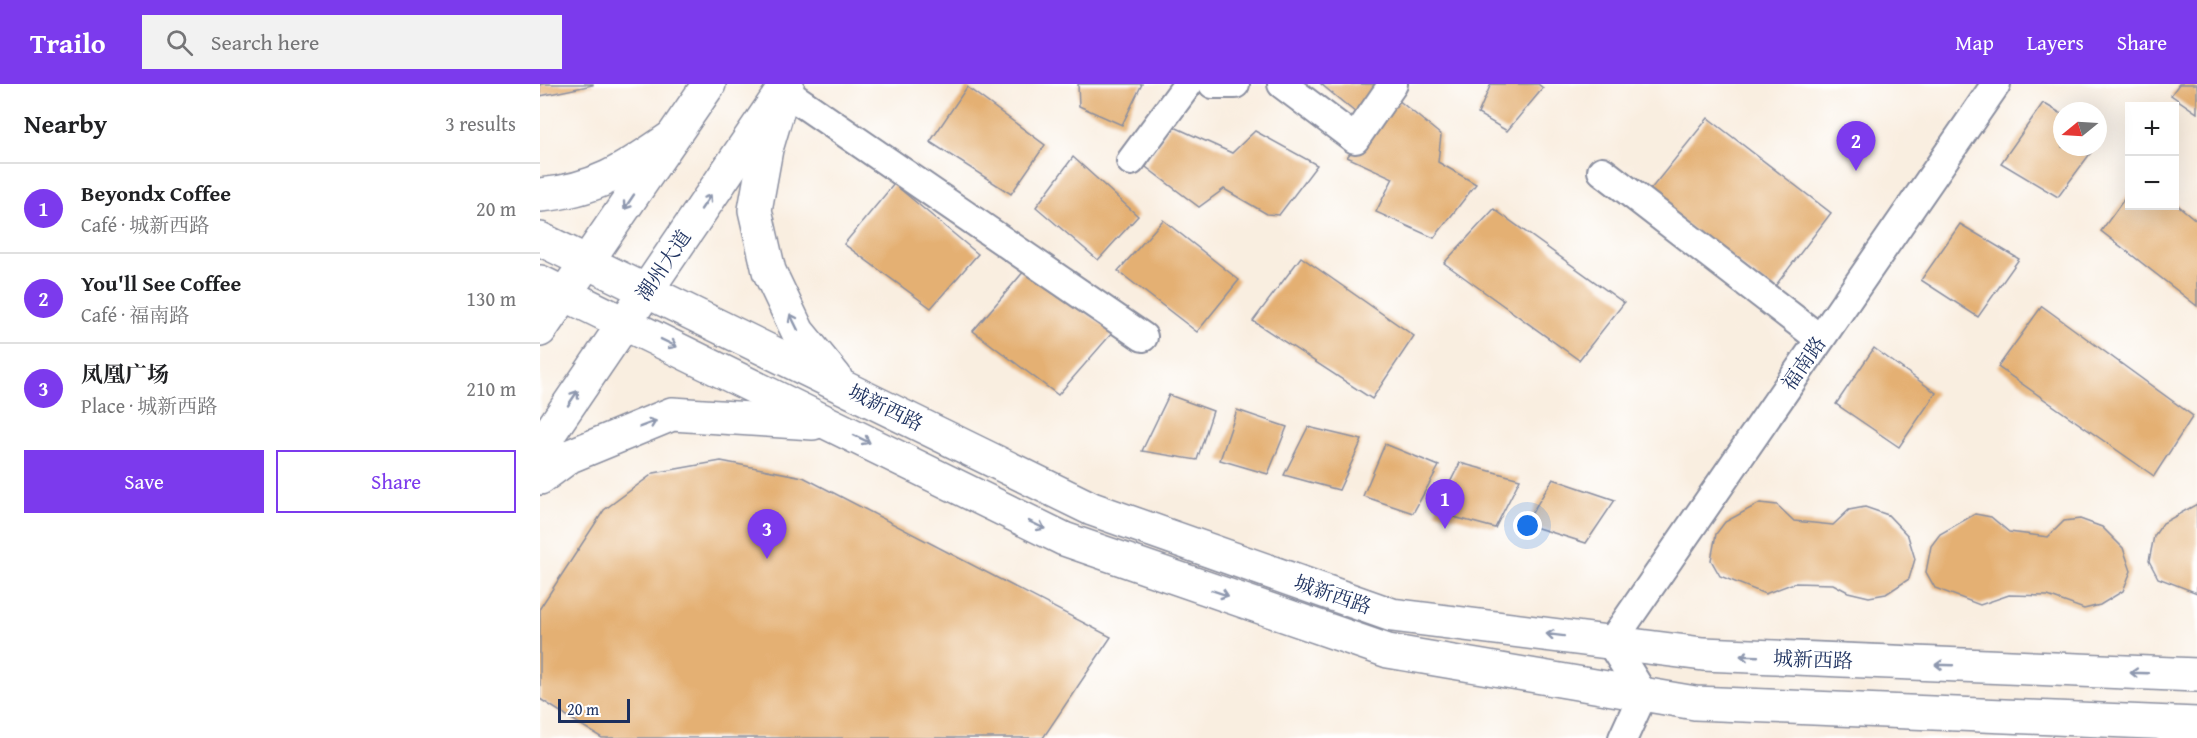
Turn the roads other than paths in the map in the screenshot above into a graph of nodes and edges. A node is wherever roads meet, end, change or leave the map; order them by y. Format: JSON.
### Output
{"nodes":[{"id":1,"x":710,"y":84,"type":"edge"},
{"id":2,"x":1188,"y":84,"type":"edge"},
{"id":3,"x":1213,"y":84,"type":"edge"},
{"id":4,"x":1235,"y":84,"type":"edge"},
{"id":5,"x":1282,"y":84,"type":"edge"},
{"id":6,"x":1393,"y":84,"type":"edge"},
{"id":7,"x":1996,"y":84,"type":"edge"},
{"id":8,"x":785,"y":87,"type":"edge"},
{"id":9,"x":673,"y":137,"type":"junction"},
{"id":10,"x":1131,"y":161,"type":"dead end"},
{"id":11,"x":1602,"y":171,"type":"dead end"},
{"id":12,"x":540,"y":195,"type":"edge"},
{"id":13,"x":540,"y":239,"type":"edge"},
{"id":14,"x":590,"y":262,"type":"junction"},
{"id":15,"x":553,"y":288,"type":"edge"},
{"id":16,"x":647,"y":289,"type":"junction"},
{"id":17,"x":624,"y":321,"type":"junction"},
{"id":18,"x":540,"y":330,"type":"edge"},
{"id":19,"x":1143,"y":337,"type":"dead end"},
{"id":20,"x":1820,"y":339,"type":"junction"},
{"id":21,"x":842,"y":385,"type":"junction"},
{"id":22,"x":833,"y":424,"type":"junction"},
{"id":23,"x":540,"y":447,"type":"edge"},
{"id":24,"x":540,"y":478,"type":"edge"},
{"id":25,"x":1611,"y":643,"type":"junction"},
{"id":26,"x":2197,"y":675,"type":"edge"},
{"id":27,"x":1643,"y":694,"type":"junction"},
{"id":28,"x":2197,"y":724,"type":"edge"},
{"id":29,"x":1623,"y":738,"type":"edge"}],
"edges":[{"from":1,"to":9,"type":"main road"},
{"from":2,"to":10,"type":"street"},
{"from":3,"to":4,"type":"street"},
{"from":5,"to":6,"type":"street"},
{"from":7,"to":20,"type":"street","name":"福南路"},
{"from":16,"to":8,"type":"main road","name":"潮州大道","one_way":true},
{"from":8,"to":19,"type":"street"},
{"from":21,"to":8,"type":"main road","one_way":true},
{"from":9,"to":12,"type":"main road"},
{"from":9,"to":14,"type":"main road","one_way":true},
{"from":11,"to":20,"type":"street"},
{"from":13,"to":14,"type":"main road","name":"城新西路"},
{"from":14,"to":15,"type":"main road"},
{"from":14,"to":16,"type":"main road","name":"城新西路"},
{"from":15,"to":17,"type":"main road","name":"城新西路"},
{"from":15,"to":18,"type":"main road"},
{"from":16,"to":17,"type":"main road","name":"潮州大道"},
{"from":16,"to":21,"type":"main road","name":"城新西路"},
{"from":17,"to":22,"type":"main road","name":"城新西路","one_way":true},
{"from":23,"to":17,"type":"main road","name":"潮州大道","one_way":true},
{"from":20,"to":25,"type":"street","name":"福南路"},
{"from":25,"to":21,"type":"main road","name":"城新西路","one_way":true},
{"from":24,"to":22,"type":"main road","one_way":true},
{"from":22,"to":27,"type":"main road","name":"城新西路","one_way":true},
{"from":26,"to":25,"type":"main road","name":"城新西路","one_way":true},
{"from":25,"to":27,"type":"street"},
{"from":27,"to":28,"type":"main road","name":"城新西路"},
{"from":27,"to":29,"type":"street"}]}
